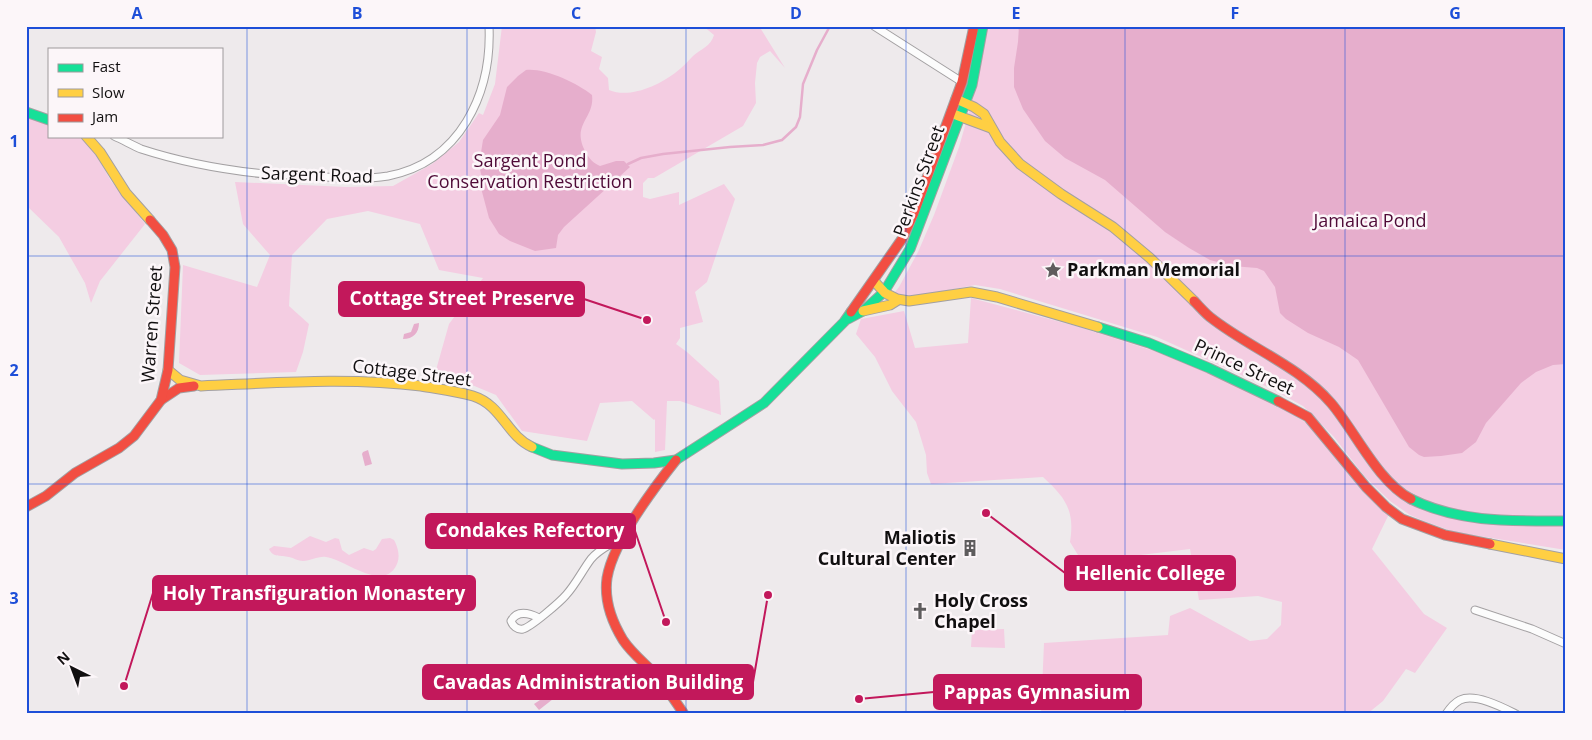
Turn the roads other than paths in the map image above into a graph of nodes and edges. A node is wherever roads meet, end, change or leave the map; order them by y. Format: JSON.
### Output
{"nodes":[{"id":1,"x":874,"y":26,"type":"edge"},
{"id":2,"x":974,"y":26,"type":"edge"},
{"id":3,"x":983,"y":26,"type":"edge"},
{"id":4,"x":489,"y":27,"type":"edge"},
{"id":5,"x":962,"y":82,"type":"junction"},
{"id":6,"x":961,"y":100,"type":"junction"},
{"id":7,"x":26,"y":112,"type":"edge"},
{"id":8,"x":955,"y":114,"type":"junction"},
{"id":9,"x":48,"y":120,"type":"edge"},
{"id":10,"x":991,"y":128,"type":"junction"},
{"id":11,"x":92,"y":138,"type":"edge"},
{"id":12,"x":118,"y":138,"type":"edge"},
{"id":13,"x":874,"y":281,"type":"junction"},
{"id":14,"x":884,"y":292,"type":"junction"},
{"id":15,"x":898,"y":300,"type":"junction"},
{"id":16,"x":863,"y":311,"type":"junction"},
{"id":17,"x":844,"y":322,"type":"junction"},
{"id":18,"x":802,"y":364,"type":"joint"},
{"id":19,"x":168,"y":370,"type":"junction"},
{"id":20,"x":201,"y":386,"type":"junction"},
{"id":21,"x":161,"y":400,"type":"junction"},
{"id":22,"x":676,"y":460,"type":"junction"},
{"id":23,"x":26,"y":507,"type":"edge"},
{"id":24,"x":1565,"y":522,"type":"edge"},
{"id":25,"x":618,"y":546,"type":"junction"},
{"id":26,"x":1566,"y":559,"type":"edge"},
{"id":27,"x":1475,"y":610,"type":"dead end"},
{"id":28,"x":538,"y":618,"type":"dead end"},
{"id":29,"x":1566,"y":644,"type":"edge"},
{"id":30,"x":684,"y":714,"type":"edge"},
{"id":31,"x":1446,"y":714,"type":"edge"},
{"id":32,"x":1516,"y":714,"type":"edge"}],
"edges":[{"from":1,"to":5,"type":"street"},
{"from":2,"to":5,"type":"main road","name":"Perkins Street"},
{"from":3,"to":6,"type":"main road","name":"Perkins Street"},
{"from":4,"to":12,"type":"street","name":"Sargent Road"},
{"from":5,"to":6,"type":"main road","name":"Perkins Street"},
{"from":6,"to":8,"type":"main road","name":"Perkins Street"},
{"from":6,"to":10,"type":"main road"},
{"from":7,"to":9,"type":"main road"},
{"from":8,"to":10,"type":"main road"},
{"from":8,"to":13,"type":"main road","name":"Perkins Street"},
{"from":8,"to":14,"type":"main road","name":"Perkins Street"},
{"from":10,"to":24,"type":"main road"},
{"from":11,"to":19,"type":"main road","name":"Warren Street"},
{"from":13,"to":14,"type":"main road"},
{"from":13,"to":17,"type":"main road","name":"Perkins Street"},
{"from":14,"to":15,"type":"main road"},
{"from":14,"to":16,"type":"main road","name":"Perkins Street"},
{"from":15,"to":16,"type":"main road"},
{"from":15,"to":26,"type":"main road","name":"Prince Street"},
{"from":16,"to":17,"type":"main road","name":"Perkins Street"},
{"from":17,"to":18,"type":"main road","name":"Perkins Street"},
{"from":18,"to":22,"type":"main road","name":"Cottage Street"},
{"from":19,"to":20,"type":"main road","name":"Cottage Street"},
{"from":19,"to":21,"type":"main road","name":"Warren Street"},
{"from":20,"to":21,"type":"main road","name":"Cottage Street"},
{"from":20,"to":22,"type":"main road","name":"Cottage Street"},
{"from":21,"to":23,"type":"main road","name":"Warren Street"},
{"from":22,"to":25,"type":"main road"},
{"from":25,"to":28,"type":"street"},
{"from":25,"to":30,"type":"main road"},
{"from":27,"to":29,"type":"street"},
{"from":31,"to":32,"type":"street"}]}
